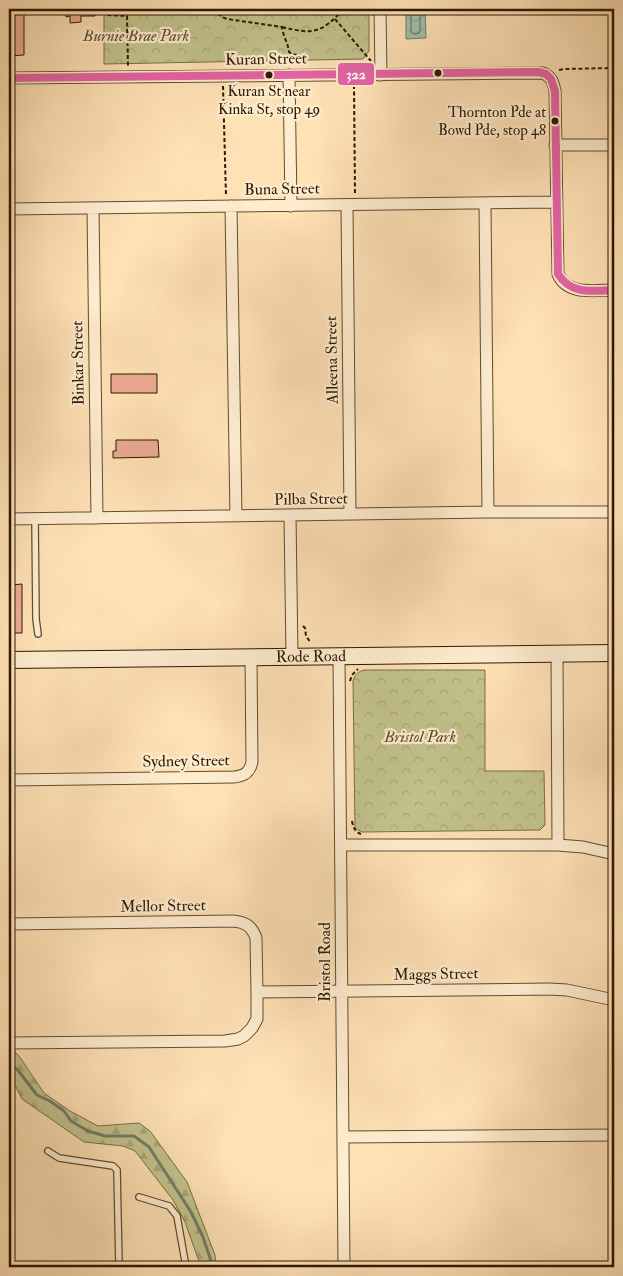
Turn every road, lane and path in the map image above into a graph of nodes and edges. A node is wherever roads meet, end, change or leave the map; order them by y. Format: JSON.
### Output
{"nodes":[{"id":1,"x":107,"y":9,"type":"edge"},
{"id":2,"x":213,"y":9,"type":"edge"},
{"id":3,"x":344,"y":9,"type":"edge"},
{"id":4,"x":380,"y":9,"type":"edge"},
{"id":5,"x":335,"y":18,"type":"junction"},
{"id":6,"x":282,"y":27,"type":"junction"},
{"id":7,"x":371,"y":61,"type":"dead end"},
{"id":8,"x":303,"y":64,"type":"dead end"},
{"id":9,"x":128,"y":66,"type":"dead end"},
{"id":10,"x":614,"y":68,"type":"edge"},
{"id":11,"x":555,"y":74,"type":"junction"},
{"id":12,"x":289,"y":75,"type":"junction"},
{"id":13,"x":380,"y":75,"type":"junction"},
{"id":14,"x":223,"y":76,"type":"junction"},
{"id":15,"x":9,"y":78,"type":"edge"},
{"id":16,"x":354,"y":85,"type":"dead end"},
{"id":17,"x":614,"y":144,"type":"edge"},
{"id":18,"x":555,"y":146,"type":"junction"},
{"id":19,"x":556,"y":202,"type":"junction"},
{"id":20,"x":486,"y":204,"type":"junction"},
{"id":21,"x":351,"y":205,"type":"junction"},
{"id":22,"x":229,"y":206,"type":"junction"},
{"id":23,"x":291,"y":206,"type":"junction"},
{"id":24,"x":92,"y":208,"type":"junction"},
{"id":25,"x":9,"y":209,"type":"edge"},
{"id":26,"x":614,"y":290,"type":"edge"},
{"id":27,"x":488,"y":512,"type":"junction"},
{"id":28,"x":614,"y":512,"type":"edge"},
{"id":29,"x":350,"y":514,"type":"junction"},
{"id":30,"x":290,"y":515,"type":"junction"},
{"id":31,"x":236,"y":516,"type":"junction"},
{"id":32,"x":9,"y":518,"type":"edge"},
{"id":33,"x":34,"y":518,"type":"junction"},
{"id":34,"x":97,"y":518,"type":"junction"},
{"id":35,"x":291,"y":616,"type":"junction"},
{"id":36,"x":38,"y":634,"type":"dead end"},
{"id":37,"x":315,"y":643,"type":"dead end"},
{"id":38,"x":558,"y":653,"type":"junction"},
{"id":39,"x":614,"y":653,"type":"edge"},
{"id":40,"x":339,"y":656,"type":"junction"},
{"id":41,"x":292,"y":657,"type":"junction"},
{"id":42,"x":251,"y":658,"type":"junction"},
{"id":43,"x":9,"y":660,"type":"edge"},
{"id":44,"x":358,"y":665,"type":"dead end"},
{"id":45,"x":350,"y":682,"type":"dead end"},
{"id":46,"x":9,"y":780,"type":"edge"},
{"id":47,"x":352,"y":821,"type":"dead end"},
{"id":48,"x":366,"y":835,"type":"dead end"},
{"id":49,"x":558,"y":844,"type":"junction"},
{"id":50,"x":341,"y":845,"type":"junction"},
{"id":51,"x":614,"y":854,"type":"edge"},
{"id":52,"x":9,"y":924,"type":"edge"},
{"id":53,"x":342,"y":991,"type":"junction"},
{"id":54,"x":258,"y":992,"type":"junction"},
{"id":55,"x":614,"y":1000,"type":"edge"},
{"id":56,"x":9,"y":1043,"type":"edge"},
{"id":57,"x":614,"y":1135,"type":"edge"},
{"id":58,"x":343,"y":1137,"type":"junction"},
{"id":59,"x":48,"y":1151,"type":"dead end"},
{"id":60,"x":139,"y":1196,"type":"dead end"},
{"id":61,"x":119,"y":1267,"type":"edge"},
{"id":62,"x":186,"y":1267,"type":"edge"},
{"id":63,"x":344,"y":1267,"type":"edge"}],
"edges":[{"from":1,"to":9,"type":"path"},
{"from":2,"to":6,"type":"path"},
{"from":3,"to":5,"type":"path"},
{"from":4,"to":13,"type":"street"},
{"from":5,"to":6,"type":"path"},
{"from":5,"to":7,"type":"path"},
{"from":6,"to":8,"type":"path"},
{"from":10,"to":11,"type":"path"},
{"from":11,"to":13,"type":"street","name":"Kuran Street"},
{"from":11,"to":18,"type":"street"},
{"from":12,"to":13,"type":"street","name":"Kuran Street"},
{"from":12,"to":14,"type":"street","name":"Kuran Street"},
{"from":12,"to":23,"type":"street"},
{"from":14,"to":15,"type":"street","name":"Kuran Street"},
{"from":14,"to":22,"type":"path"},
{"from":16,"to":21,"type":"path"},
{"from":17,"to":18,"type":"street"},
{"from":18,"to":19,"type":"street"},
{"from":19,"to":20,"type":"street","name":"Buna Street"},
{"from":19,"to":26,"type":"street"},
{"from":20,"to":21,"type":"street","name":"Buna Street"},
{"from":20,"to":27,"type":"street"},
{"from":21,"to":23,"type":"street","name":"Buna Street"},
{"from":21,"to":29,"type":"street","name":"Alleena Street"},
{"from":22,"to":23,"type":"street","name":"Buna Street"},
{"from":22,"to":24,"type":"street","name":"Buna Street"},
{"from":22,"to":31,"type":"street"},
{"from":24,"to":25,"type":"street","name":"Buna Street"},
{"from":24,"to":34,"type":"street","name":"Binkar Street"},
{"from":27,"to":28,"type":"street","name":"Pilba Street"},
{"from":27,"to":29,"type":"street","name":"Pilba Street"},
{"from":29,"to":30,"type":"street","name":"Pilba Street"},
{"from":30,"to":31,"type":"street","name":"Pilba Street"},
{"from":30,"to":35,"type":"street"},
{"from":31,"to":34,"type":"street","name":"Pilba Street"},
{"from":32,"to":33,"type":"street","name":"Pilba Street"},
{"from":33,"to":34,"type":"street","name":"Pilba Street"},
{"from":33,"to":36,"type":"lane"},
{"from":35,"to":37,"type":"path"},
{"from":35,"to":41,"type":"street"},
{"from":38,"to":39,"type":"main road","name":"Rode Road"},
{"from":38,"to":40,"type":"main road","name":"Rode Road"},
{"from":38,"to":49,"type":"street"},
{"from":40,"to":41,"type":"main road","name":"Rode Road"},
{"from":40,"to":50,"type":"street","name":"Bristol Road"},
{"from":41,"to":42,"type":"main road","name":"Rode Road"},
{"from":42,"to":43,"type":"main road","name":"Rode Road"},
{"from":42,"to":46,"type":"street","name":"Sydney Street"},
{"from":44,"to":45,"type":"path"},
{"from":47,"to":48,"type":"path"},
{"from":49,"to":50,"type":"street"},
{"from":49,"to":51,"type":"street"},
{"from":50,"to":53,"type":"street","name":"Bristol Road"},
{"from":52,"to":54,"type":"street","name":"Mellor Street"},
{"from":53,"to":54,"type":"street","name":"Maggs Street"},
{"from":53,"to":55,"type":"street","name":"Maggs Street"},
{"from":53,"to":58,"type":"street","name":"Bristol Road"},
{"from":54,"to":56,"type":"street"},
{"from":57,"to":58,"type":"street"},
{"from":58,"to":63,"type":"street","name":"Bristol Road"},
{"from":59,"to":61,"type":"lane"},
{"from":60,"to":62,"type":"lane"}]}
